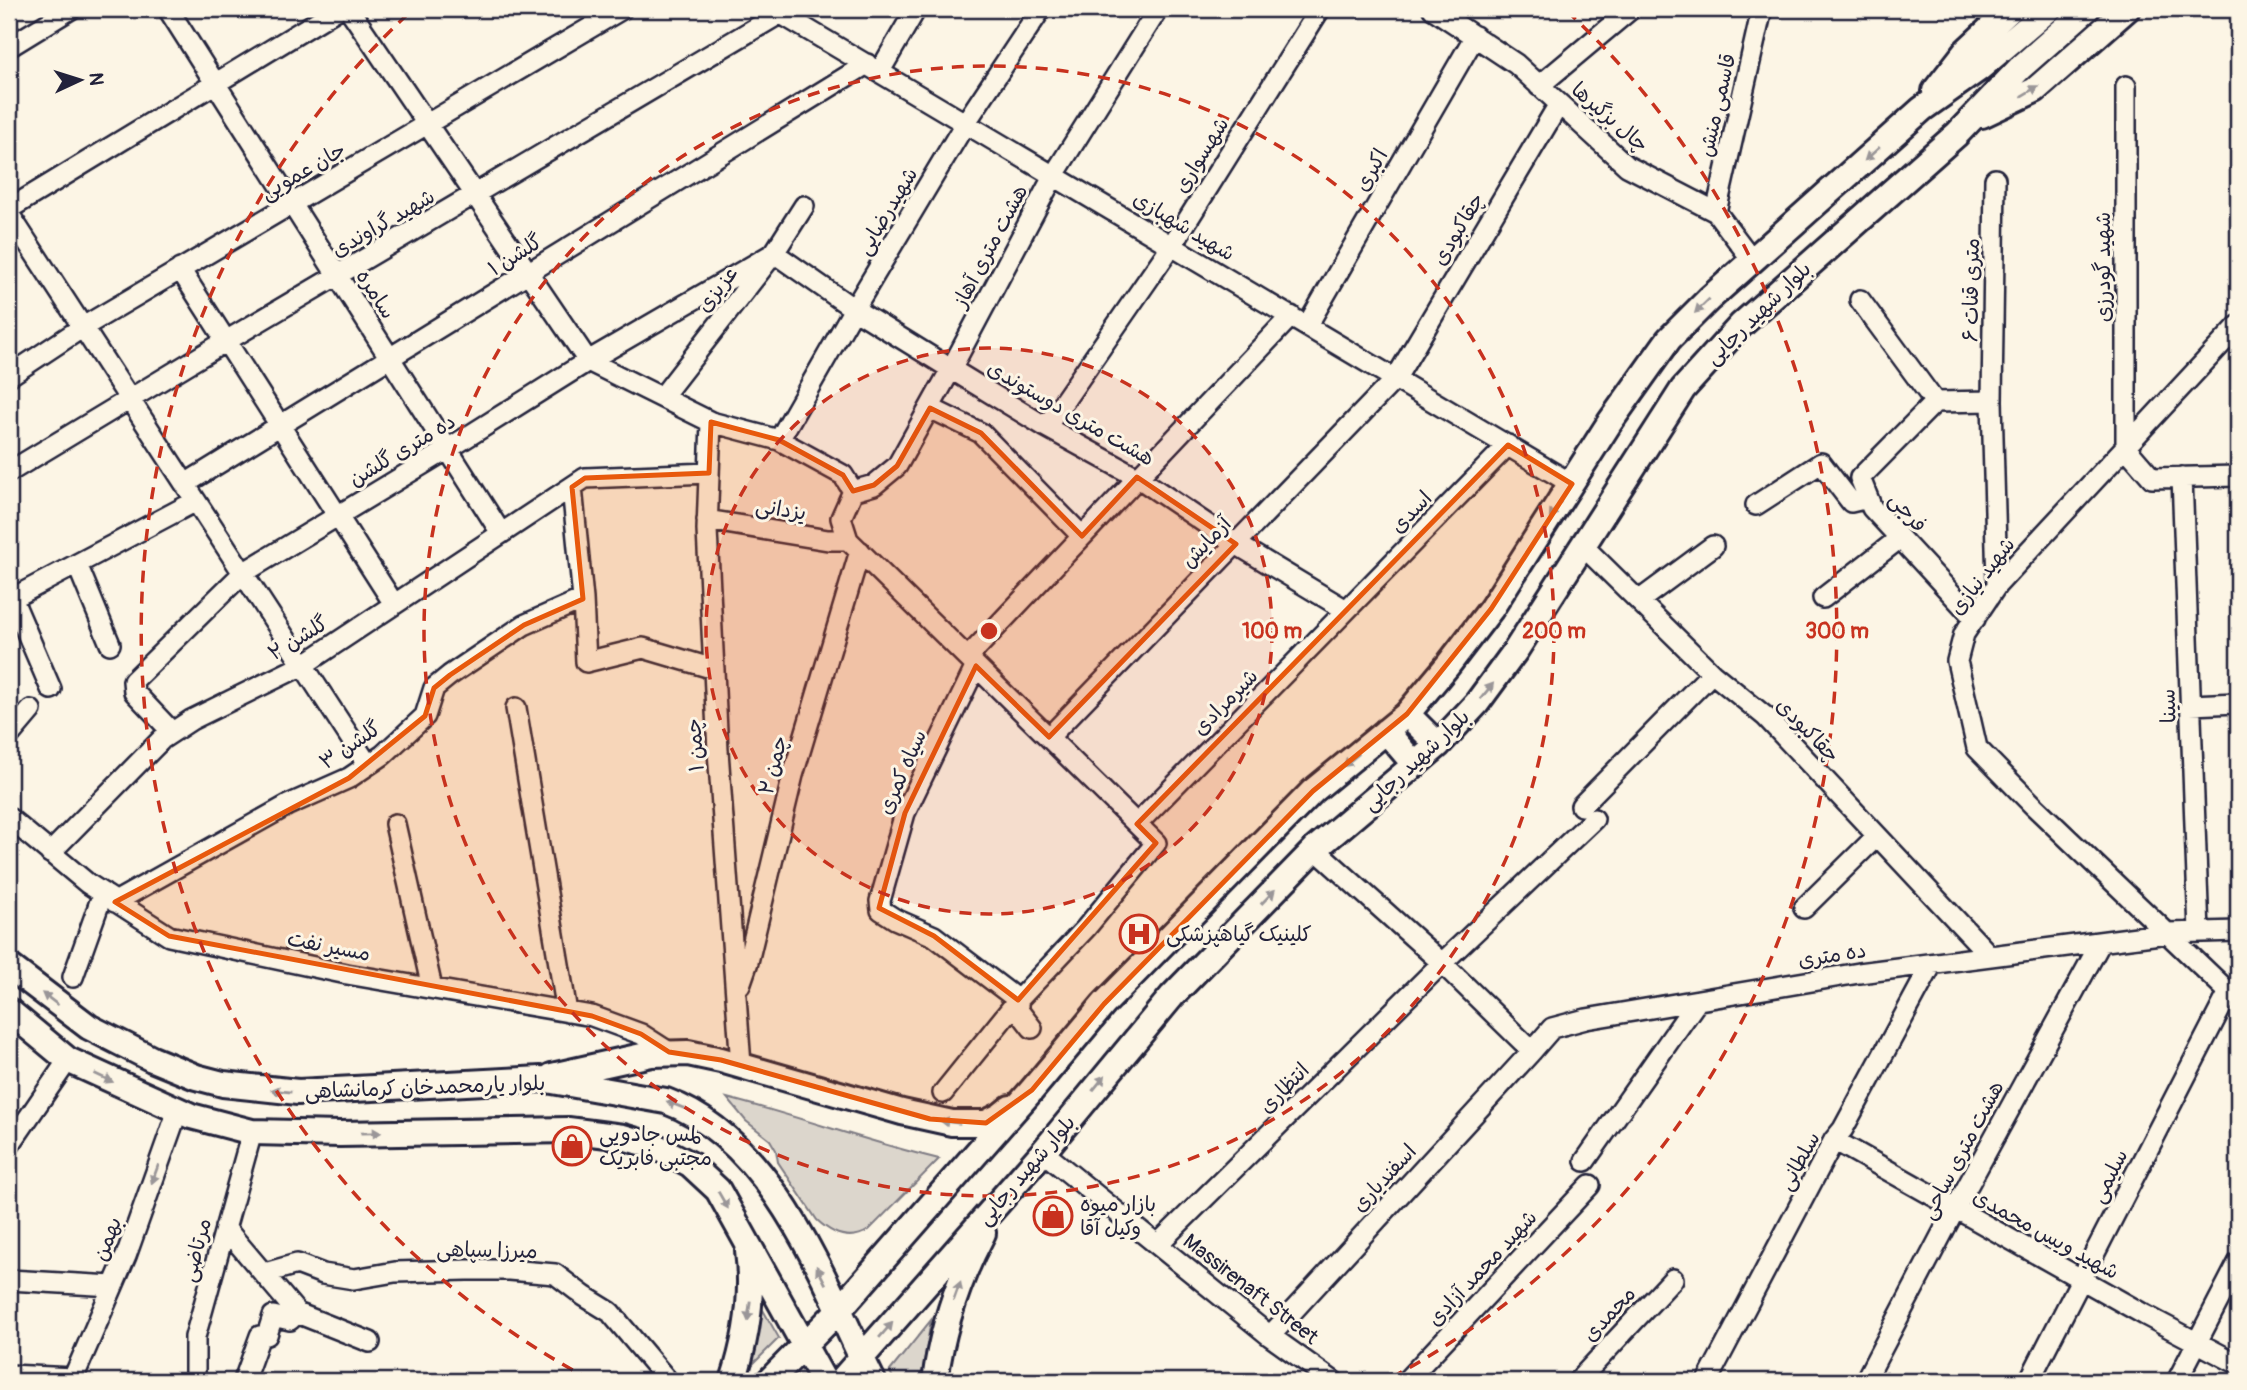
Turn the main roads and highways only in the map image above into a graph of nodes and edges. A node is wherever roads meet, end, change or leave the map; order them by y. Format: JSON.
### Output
{"nodes":[{"id":1,"x":2011,"y":9,"type":"edge"},
{"id":2,"x":2049,"y":9,"type":"edge"},
{"id":3,"x":2087,"y":9,"type":"edge"},
{"id":4,"x":2127,"y":9,"type":"edge"},
{"id":5,"x":1922,"y":109,"type":"junction"},
{"id":6,"x":1969,"y":122,"type":"junction"},
{"id":7,"x":1406,"y":714,"type":"junction"},
{"id":8,"x":1386,"y":731,"type":"junction"},
{"id":9,"x":1438,"y":745,"type":"junction"},
{"id":10,"x":1415,"y":765,"type":"junction"},
{"id":11,"x":9,"y":966,"type":"edge"},
{"id":12,"x":9,"y":1012,"type":"edge"},
{"id":13,"x":89,"y":1027,"type":"junction"},
{"id":14,"x":68,"y":1060,"type":"junction"},
{"id":15,"x":541,"y":1079,"type":"junction"},
{"id":16,"x":1032,"y":1090,"type":"junction"},
{"id":17,"x":1000,"y":1201,"type":"junction"},
{"id":18,"x":747,"y":1243,"type":"junction"},
{"id":19,"x":839,"y":1310,"type":"junction"},
{"id":20,"x":804,"y":1344,"type":"junction"},
{"id":21,"x":862,"y":1358,"type":"junction"},
{"id":22,"x":733,"y":1381,"type":"edge"},
{"id":23,"x":769,"y":1381,"type":"edge"},
{"id":24,"x":824,"y":1381,"type":"edge"},
{"id":25,"x":841,"y":1381,"type":"edge"},
{"id":26,"x":873,"y":1381,"type":"edge"},
{"id":27,"x":936,"y":1381,"type":"edge"}],
"edges":[{"from":1,"to":5,"type":"main road"},
{"from":2,"to":5,"type":"main road","name":"بلوار شهید رجایی"},
{"from":3,"to":6,"type":"main road","name":"بلوار شهید رجایی"},
{"from":6,"to":4,"type":"main road","one_way":true},
{"from":5,"to":7,"type":"main road","name":"بلوار شهید رجایی","one_way":true},
{"from":9,"to":6,"type":"main road","name":"بلوار شهید رجایی","one_way":true},
{"from":7,"to":8,"type":"main road","name":"بلوار شهید رجایی"},
{"from":7,"to":9,"type":"main road"},
{"from":8,"to":10,"type":"main road"},
{"from":8,"to":16,"type":"main road","name":"بلوار شهید رجایی","one_way":true},
{"from":9,"to":10,"type":"main road","name":"بلوار شهید رجایی"},
{"from":17,"to":10,"type":"main road","name":"بلوار شهید رجایی","one_way":true},
{"from":13,"to":11,"type":"main road","name":"بلوار یارمحمدخان کرمانشاهی","one_way":true},
{"from":12,"to":14,"type":"main road","name":"بلوار یارمحمدخان کرمانشاهی"},
{"from":13,"to":14,"type":"main road"},
{"from":15,"to":13,"type":"main road","name":"بلوار یارمحمدخان کرمانشاهی","one_way":true},
{"from":14,"to":18,"type":"main road","name":"بلوار یارمحمدخان کرمانشاهی","one_way":true},
{"from":16,"to":15,"type":"main road","one_way":true},
{"from":19,"to":15,"type":"main road","name":"بلوار یارمحمدخان کرمانشاهی","one_way":true},
{"from":16,"to":19,"type":"main road","name":"بلوار شهید رجایی"},
{"from":21,"to":17,"type":"main road","name":"بلوار شهید رجایی","one_way":true},
{"from":27,"to":17,"type":"main road","one_way":true},
{"from":18,"to":20,"type":"main road","name":"بلوار یارمحمدخان کرمانشاهی"},
{"from":18,"to":22,"type":"main road","one_way":true},
{"from":19,"to":20,"type":"main road","name":"بلوار شهید رجایی"},
{"from":19,"to":21,"type":"main road","name":"بلوار یارمحمدخان کرمانشاهی"},
{"from":20,"to":23,"type":"main road","name":"بلوار شهید رجایی"},
{"from":20,"to":24,"type":"main road","name":"بلوار یارمحمدخان کرمانشاهی"},
{"from":21,"to":25,"type":"main road","name":"بلوار شهید رجایی"},
{"from":21,"to":26,"type":"main road","name":"بلوار یارمحمدخان کرمانشاهی"}]}
